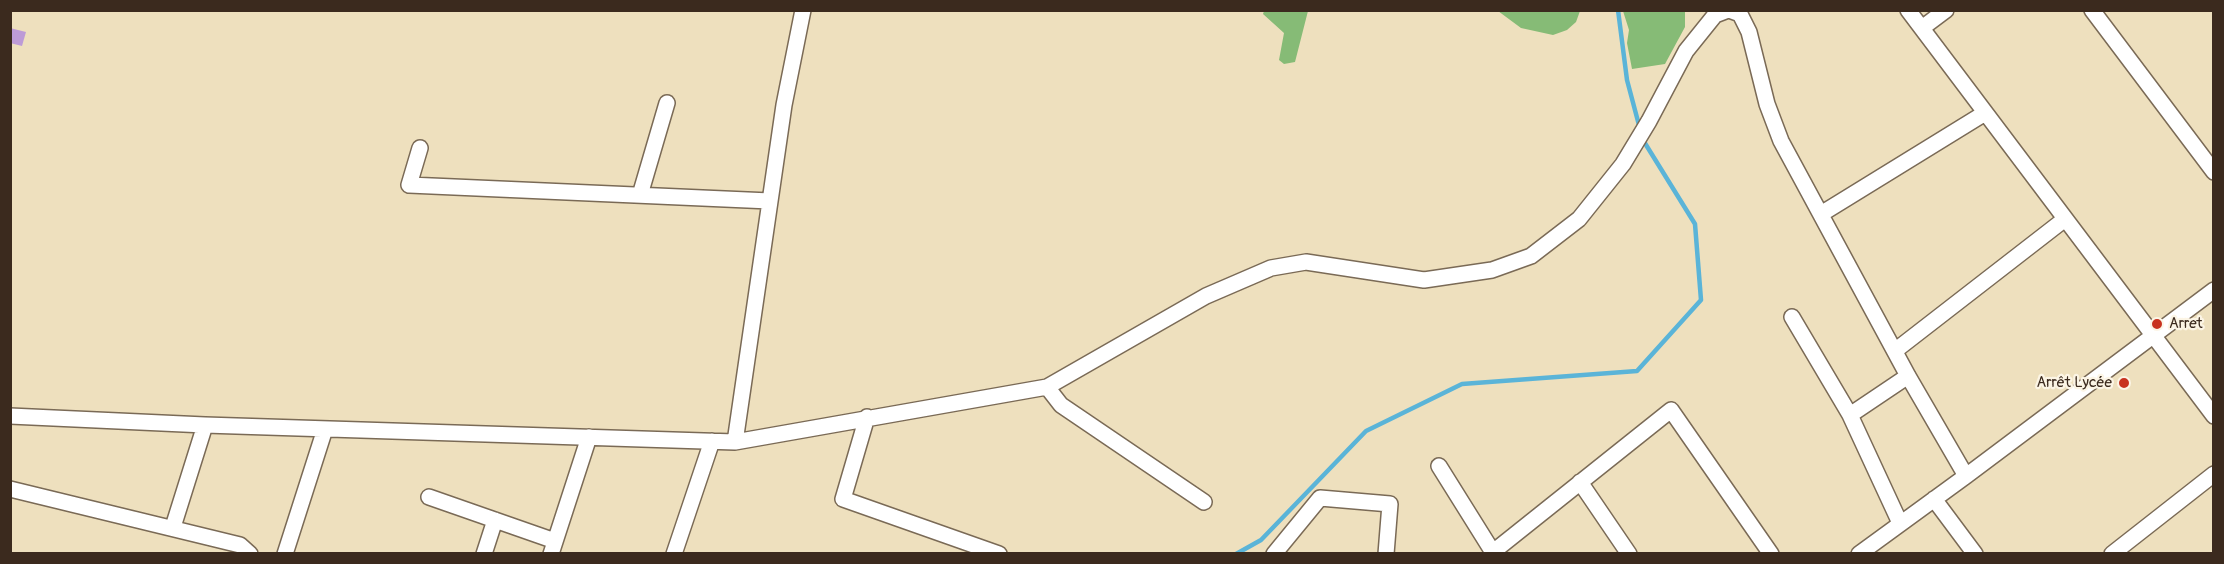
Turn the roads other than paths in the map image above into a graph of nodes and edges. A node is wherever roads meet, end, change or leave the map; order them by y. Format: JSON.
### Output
{"nodes":[{"id":1,"x":803,"y":10,"type":"edge"},
{"id":2,"x":1728,"y":10,"type":"edge"},
{"id":3,"x":1908,"y":10,"type":"edge"},
{"id":4,"x":1946,"y":10,"type":"edge"},
{"id":5,"x":2092,"y":10,"type":"edge"},
{"id":6,"x":1922,"y":28,"type":"junction"},
{"id":7,"x":667,"y":103,"type":"dead end"},
{"id":8,"x":1985,"y":113,"type":"junction"},
{"id":9,"x":420,"y":148,"type":"dead end"},
{"id":10,"x":2214,"y":172,"type":"edge"},
{"id":11,"x":639,"y":195,"type":"junction"},
{"id":12,"x":770,"y":201,"type":"junction"},
{"id":13,"x":1821,"y":214,"type":"junction"},
{"id":14,"x":2065,"y":219,"type":"junction"},
{"id":15,"x":2214,"y":290,"type":"edge"},
{"id":16,"x":1792,"y":317,"type":"dead end"},
{"id":17,"x":2153,"y":335,"type":"junction"},
{"id":18,"x":1896,"y":350,"type":"junction"},
{"id":19,"x":1908,"y":376,"type":"junction"},
{"id":20,"x":1047,"y":387,"type":"junction"},
{"id":21,"x":1850,"y":415,"type":"junction"},
{"id":22,"x":10,"y":416,"type":"edge"},
{"id":23,"x":2214,"y":416,"type":"edge"},
{"id":24,"x":867,"y":417,"type":"junction"},
{"id":25,"x":205,"y":425,"type":"junction"},
{"id":26,"x":325,"y":429,"type":"junction"},
{"id":27,"x":589,"y":437,"type":"junction"},
{"id":28,"x":712,"y":441,"type":"junction"},
{"id":29,"x":735,"y":442,"type":"junction"},
{"id":30,"x":1438,"y":466,"type":"dead end"},
{"id":31,"x":2214,"y":474,"type":"edge"},
{"id":32,"x":1966,"y":476,"type":"junction"},
{"id":33,"x":1580,"y":482,"type":"junction"},
{"id":34,"x":10,"y":489,"type":"edge"},
{"id":35,"x":429,"y":497,"type":"dead end"},
{"id":36,"x":1934,"y":499,"type":"junction"},
{"id":37,"x":1204,"y":502,"type":"dead end"},
{"id":38,"x":495,"y":520,"type":"junction"},
{"id":39,"x":1900,"y":523,"type":"junction"},
{"id":40,"x":173,"y":527,"type":"junction"},
{"id":41,"x":553,"y":547,"type":"edge"},
{"id":42,"x":1493,"y":553,"type":"edge"},
{"id":43,"x":250,"y":554,"type":"edge"},
{"id":44,"x":285,"y":554,"type":"edge"},
{"id":45,"x":484,"y":554,"type":"edge"},
{"id":46,"x":674,"y":554,"type":"edge"},
{"id":47,"x":999,"y":554,"type":"edge"},
{"id":48,"x":1274,"y":554,"type":"edge"},
{"id":49,"x":1386,"y":554,"type":"edge"},
{"id":50,"x":1629,"y":554,"type":"edge"},
{"id":51,"x":1771,"y":554,"type":"edge"},
{"id":52,"x":1859,"y":554,"type":"edge"},
{"id":53,"x":1975,"y":554,"type":"edge"},
{"id":54,"x":2112,"y":554,"type":"edge"}],
"edges":[{"from":1,"to":12,"type":"street"},
{"from":2,"to":13,"type":"street"},
{"from":2,"to":20,"type":"street"},
{"from":3,"to":6,"type":"street"},
{"from":4,"to":6,"type":"street"},
{"from":5,"to":10,"type":"street"},
{"from":6,"to":8,"type":"street"},
{"from":7,"to":11,"type":"street"},
{"from":8,"to":13,"type":"street"},
{"from":8,"to":14,"type":"street"},
{"from":9,"to":11,"type":"street"},
{"from":11,"to":12,"type":"street"},
{"from":12,"to":29,"type":"street"},
{"from":13,"to":18,"type":"street"},
{"from":14,"to":17,"type":"street"},
{"from":14,"to":18,"type":"street"},
{"from":15,"to":17,"type":"street"},
{"from":16,"to":21,"type":"street"},
{"from":17,"to":23,"type":"street"},
{"from":17,"to":32,"type":"street"},
{"from":18,"to":19,"type":"street"},
{"from":19,"to":21,"type":"street"},
{"from":19,"to":32,"type":"street"},
{"from":20,"to":24,"type":"street"},
{"from":20,"to":37,"type":"street"},
{"from":21,"to":39,"type":"street"},
{"from":22,"to":25,"type":"street"},
{"from":24,"to":29,"type":"street"},
{"from":24,"to":47,"type":"street"},
{"from":25,"to":26,"type":"street"},
{"from":25,"to":40,"type":"street"},
{"from":26,"to":27,"type":"street"},
{"from":26,"to":44,"type":"street"},
{"from":27,"to":28,"type":"street"},
{"from":27,"to":41,"type":"street"},
{"from":28,"to":29,"type":"street"},
{"from":28,"to":46,"type":"street"},
{"from":30,"to":42,"type":"street"},
{"from":31,"to":54,"type":"street"},
{"from":32,"to":36,"type":"street"},
{"from":33,"to":42,"type":"street"},
{"from":33,"to":50,"type":"street"},
{"from":33,"to":51,"type":"street"},
{"from":34,"to":40,"type":"street"},
{"from":35,"to":38,"type":"street"},
{"from":36,"to":39,"type":"street"},
{"from":36,"to":53,"type":"street"},
{"from":38,"to":41,"type":"street"},
{"from":38,"to":45,"type":"street"},
{"from":39,"to":52,"type":"street"},
{"from":40,"to":43,"type":"street"},
{"from":48,"to":49,"type":"street"}]}
